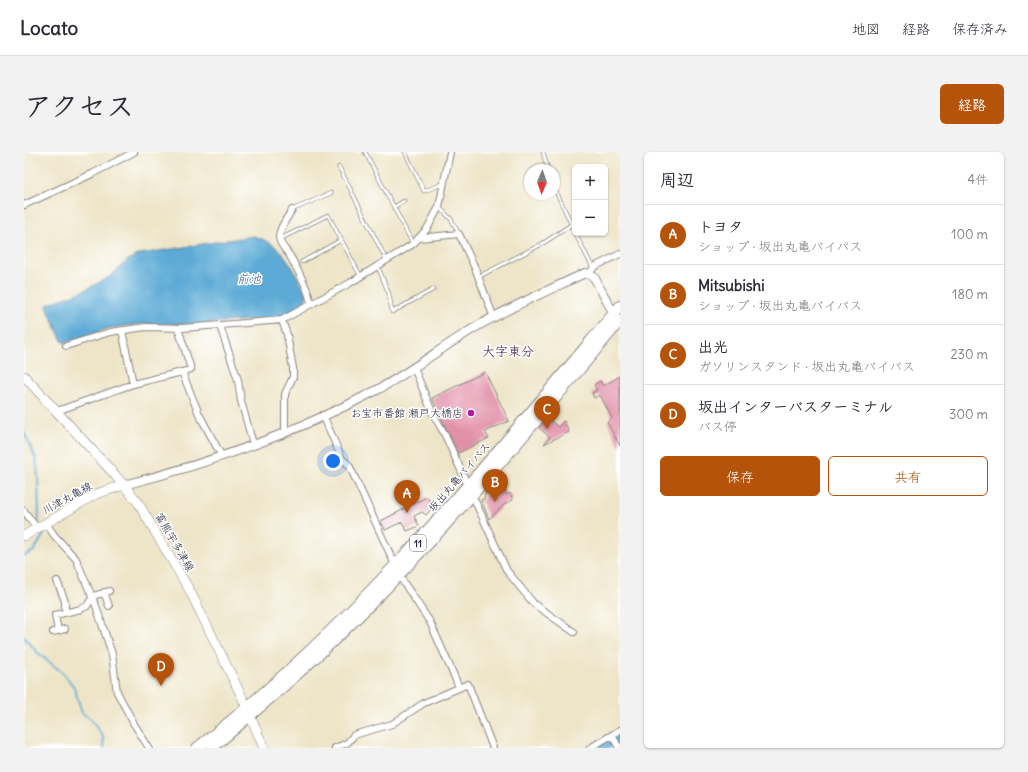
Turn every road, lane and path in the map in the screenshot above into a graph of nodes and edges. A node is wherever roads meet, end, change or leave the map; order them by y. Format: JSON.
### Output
{"nodes":[{"id":1,"x":134,"y":152,"type":"edge"},
{"id":2,"x":365,"y":152,"type":"edge"},
{"id":3,"x":405,"y":152,"type":"edge"},
{"id":4,"x":450,"y":152,"type":"edge"},
{"id":5,"x":543,"y":152,"type":"edge"},
{"id":6,"x":546,"y":164,"type":"edge"},
{"id":7,"x":339,"y":167,"type":"dead end"},
{"id":8,"x":443,"y":184,"type":"junction"},
{"id":9,"x":331,"y":193,"type":"dead end"},
{"id":10,"x":560,"y":200,"type":"edge"},
{"id":11,"x":404,"y":201,"type":"dead end"},
{"id":12,"x":24,"y":205,"type":"edge"},
{"id":13,"x":394,"y":207,"type":"junction"},
{"id":14,"x":439,"y":207,"type":"junction"},
{"id":15,"x":292,"y":210,"type":"joint"},
{"id":16,"x":572,"y":225,"type":"joint"},
{"id":17,"x":459,"y":234,"type":"junction"},
{"id":18,"x":576,"y":236,"type":"edge"},
{"id":19,"x":419,"y":238,"type":"junction"},
{"id":20,"x":280,"y":240,"type":"junction"},
{"id":21,"x":341,"y":240,"type":"junction"},
{"id":22,"x":413,"y":244,"type":"junction"},
{"id":23,"x":620,"y":254,"type":"edge"},
{"id":24,"x":386,"y":261,"type":"junction"},
{"id":25,"x":302,"y":262,"type":"dead end"},
{"id":26,"x":378,"y":267,"type":"junction"},
{"id":27,"x":591,"y":271,"type":"junction"},
{"id":28,"x":361,"y":277,"type":"junction"},
{"id":29,"x":478,"y":277,"type":"junction"},
{"id":30,"x":434,"y":289,"type":"dead end"},
{"id":31,"x":311,"y":304,"type":"junction"},
{"id":32,"x":494,"y":318,"type":"junction"},
{"id":33,"x":618,"y":318,"type":"edge"},
{"id":34,"x":282,"y":320,"type":"junction"},
{"id":35,"x":220,"y":326,"type":"junction"},
{"id":36,"x":178,"y":328,"type":"junction"},
{"id":37,"x":122,"y":330,"type":"junction"},
{"id":38,"x":66,"y":346,"type":"dead end"},
{"id":39,"x":414,"y":368,"type":"junction"},
{"id":40,"x":182,"y":372,"type":"junction"},
{"id":41,"x":24,"y":376,"type":"edge"},
{"id":42,"x":133,"y":384,"type":"junction"},
{"id":43,"x":58,"y":411,"type":"junction"},
{"id":44,"x":323,"y":415,"type":"junction"},
{"id":45,"x":285,"y":431,"type":"junction"},
{"id":46,"x":253,"y":444,"type":"junction"},
{"id":47,"x":220,"y":455,"type":"junction"},
{"id":48,"x":124,"y":485,"type":"junction"},
{"id":49,"x":470,"y":491,"type":"junction"},
{"id":50,"x":24,"y":511,"type":"edge"},
{"id":51,"x":46,"y":523,"type":"junction"},
{"id":52,"x":37,"y":528,"type":"junction"},
{"id":53,"x":24,"y":536,"type":"edge"},
{"id":54,"x":398,"y":570,"type":"junction"},
{"id":55,"x":57,"y":581,"type":"dead end"},
{"id":56,"x":92,"y":598,"type":"junction"},
{"id":57,"x":109,"y":606,"type":"dead end"},
{"id":58,"x":65,"y":613,"type":"junction"},
{"id":59,"x":59,"y":630,"type":"dead end"},
{"id":60,"x":574,"y":632,"type":"dead end"},
{"id":61,"x":459,"y":687,"type":"junction"},
{"id":62,"x":249,"y":711,"type":"junction"},
{"id":63,"x":620,"y":730,"type":"edge"},
{"id":64,"x":612,"y":735,"type":"junction"},
{"id":65,"x":149,"y":748,"type":"edge"},
{"id":66,"x":197,"y":748,"type":"edge"},
{"id":67,"x":212,"y":748,"type":"edge"},
{"id":68,"x":264,"y":748,"type":"edge"},
{"id":69,"x":335,"y":748,"type":"edge"},
{"id":70,"x":493,"y":748,"type":"edge"},
{"id":71,"x":590,"y":748,"type":"edge"},
{"id":72,"x":619,"y":748,"type":"edge"}],
"edges":[{"from":1,"to":12,"type":"street"},
{"from":2,"to":13,"type":"lane"},
{"from":3,"to":8,"type":"lane"},
{"from":4,"to":8,"type":"street"},
{"from":5,"to":6,"type":"lane"},
{"from":7,"to":24,"type":"lane"},
{"from":8,"to":14,"type":"street"},
{"from":9,"to":15,"type":"lane"},
{"from":10,"to":16,"type":"lane"},
{"from":11,"to":13,"type":"lane"},
{"from":13,"to":22,"type":"lane"},
{"from":14,"to":17,"type":"lane"},
{"from":14,"to":19,"type":"street"},
{"from":15,"to":20,"type":"street"},
{"from":16,"to":29,"type":"lane"},
{"from":17,"to":19,"type":"street"},
{"from":17,"to":29,"type":"street"},
{"from":18,"to":27,"type":"lane"},
{"from":19,"to":22,"type":"street"},
{"from":20,"to":21,"type":"lane"},
{"from":20,"to":31,"type":"street"},
{"from":21,"to":25,"type":"lane"},
{"from":21,"to":28,"type":"lane"},
{"from":22,"to":24,"type":"street"},
{"from":23,"to":27,"type":"street"},
{"from":24,"to":26,"type":"street"},
{"from":26,"to":28,"type":"street"},
{"from":26,"to":30,"type":"lane"},
{"from":27,"to":32,"type":"street"},
{"from":27,"to":33,"type":"street"},
{"from":28,"to":31,"type":"street"},
{"from":29,"to":32,"type":"street"},
{"from":31,"to":34,"type":"street"},
{"from":32,"to":39,"type":"street"},
{"from":33,"to":49,"type":"highway","name":"坂出丸亀バイパス","number":"11"},
{"from":34,"to":35,"type":"street"},
{"from":34,"to":45,"type":"street"},
{"from":35,"to":36,"type":"street"},
{"from":35,"to":46,"type":"street"},
{"from":36,"to":37,"type":"street"},
{"from":36,"to":40,"type":"street"},
{"from":37,"to":38,"type":"street"},
{"from":37,"to":42,"type":"street"},
{"from":39,"to":44,"type":"street"},
{"from":39,"to":49,"type":"street"},
{"from":40,"to":42,"type":"street"},
{"from":40,"to":47,"type":"street"},
{"from":41,"to":43,"type":"main road","name":"富熊宇多津線"},
{"from":42,"to":43,"type":"street"},
{"from":43,"to":48,"type":"main road","name":"富熊宇多津線"},
{"from":44,"to":45,"type":"street"},
{"from":44,"to":54,"type":"street"},
{"from":45,"to":46,"type":"street"},
{"from":46,"to":47,"type":"street"},
{"from":47,"to":48,"type":"street"},
{"from":48,"to":51,"type":"main road","name":"川津丸亀線"},
{"from":48,"to":62,"type":"main road","name":"富熊宇多津線"},
{"from":49,"to":54,"type":"highway","name":"坂出丸亀バイパス","number":"11"},
{"from":49,"to":60,"type":"street"},
{"from":50,"to":52,"type":"street"},
{"from":51,"to":52,"type":"main road","name":"川津丸亀線"},
{"from":51,"to":56,"type":"street"},
{"from":52,"to":53,"type":"main road","name":"川津丸亀線"},
{"from":54,"to":61,"type":"street"},
{"from":54,"to":62,"type":"highway","name":"坂出丸亀バイパス","number":"11"},
{"from":55,"to":58,"type":"street"},
{"from":56,"to":57,"type":"street"},
{"from":56,"to":58,"type":"street"},
{"from":56,"to":65,"type":"street"},
{"from":58,"to":59,"type":"street"},
{"from":61,"to":69,"type":"street"},
{"from":61,"to":70,"type":"street"},
{"from":62,"to":66,"type":"highway","name":"坂出丸亀バイパス","number":"11"},
{"from":62,"to":67,"type":"highway","name":"坂出丸亀バイパス","number":"11"},
{"from":62,"to":68,"type":"main road","name":"富熊宇多津線"},
{"from":63,"to":64,"type":"street"},
{"from":64,"to":71,"type":"street"},
{"from":64,"to":72,"type":"street"}]}
